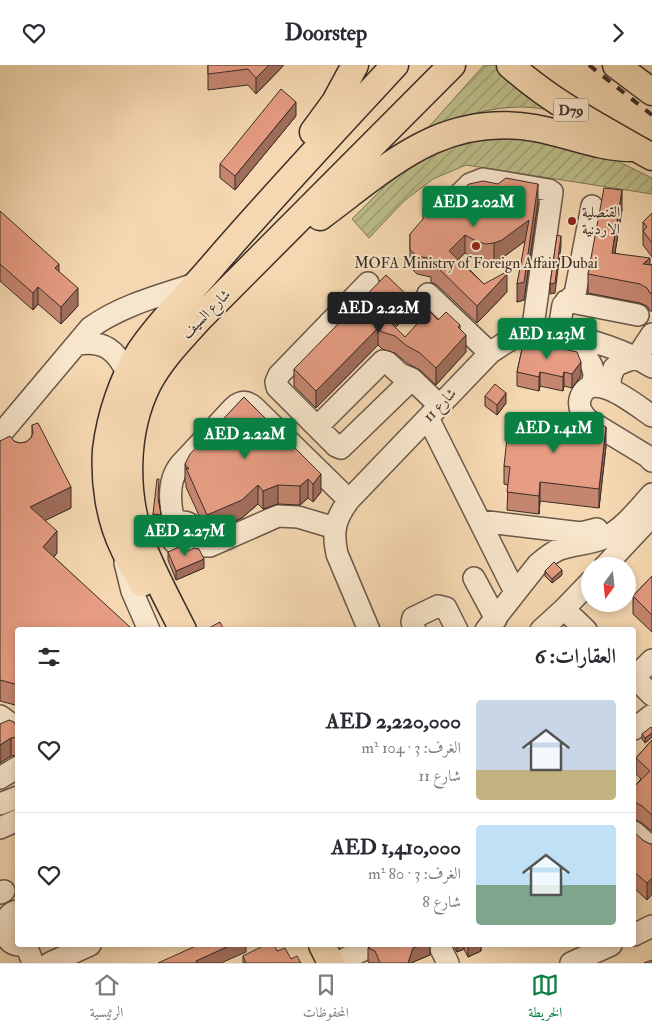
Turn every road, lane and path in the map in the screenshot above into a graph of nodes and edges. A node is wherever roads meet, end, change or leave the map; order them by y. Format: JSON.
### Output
{"nodes":[{"id":1,"x":355,"y":65,"type":"edge"},
{"id":2,"x":395,"y":65,"type":"edge"},
{"id":3,"x":452,"y":65,"type":"edge"},
{"id":4,"x":510,"y":65,"type":"edge"},
{"id":5,"x":616,"y":65,"type":"edge"},
{"id":6,"x":652,"y":92,"type":"edge"},
{"id":7,"x":644,"y":152,"type":"edge"},
{"id":8,"x":454,"y":200,"type":"edge"},
{"id":9,"x":592,"y":206,"type":"dead end"},
{"id":10,"x":254,"y":218,"type":"junction"},
{"id":11,"x":251,"y":268,"type":"junction"},
{"id":12,"x":198,"y":283,"type":"junction"},
{"id":13,"x":368,"y":283,"type":"dead end"},
{"id":14,"x":428,"y":294,"type":"dead end"},
{"id":15,"x":566,"y":301,"type":"junction"},
{"id":16,"x":638,"y":315,"type":"dead end"},
{"id":17,"x":532,"y":333,"type":"junction"},
{"id":18,"x":652,"y":334,"type":"edge"},
{"id":19,"x":560,"y":335,"type":"junction"},
{"id":20,"x":78,"y":344,"type":"junction"},
{"id":21,"x":617,"y":349,"type":"junction"},
{"id":22,"x":490,"y":353,"type":"junction"},
{"id":23,"x":645,"y":362,"type":"edge"},
{"id":24,"x":128,"y":373,"type":"junction"},
{"id":25,"x":403,"y":379,"type":"junction"},
{"id":26,"x":599,"y":384,"type":"junction"},
{"id":27,"x":434,"y":412,"type":"junction"},
{"id":28,"x":652,"y":416,"type":"edge"},
{"id":29,"x":317,"y":427,"type":"junction"},
{"id":30,"x":8,"y":436,"type":"edge"},
{"id":31,"x":652,"y":465,"type":"edge"},
{"id":32,"x":652,"y":494,"type":"edge"},
{"id":33,"x":349,"y":500,"type":"junction"},
{"id":34,"x":652,"y":516,"type":"edge"},
{"id":35,"x":480,"y":521,"type":"junction"},
{"id":36,"x":335,"y":528,"type":"junction"},
{"id":37,"x":181,"y":538,"type":"junction"},
{"id":38,"x":139,"y":554,"type":"junction"},
{"id":39,"x":613,"y":557,"type":"edge"},
{"id":40,"x":474,"y":578,"type":"dead end"},
{"id":41,"x":581,"y":591,"type":"edge"},
{"id":42,"x":515,"y":592,"type":"junction"},
{"id":43,"x":360,"y":605,"type":"junction"},
{"id":44,"x":564,"y":609,"type":"junction"},
{"id":45,"x":491,"y":625,"type":"edge"},
{"id":46,"x":148,"y":627,"type":"edge"},
{"id":47,"x":164,"y":627,"type":"edge"},
{"id":48,"x":181,"y":627,"type":"edge"},
{"id":49,"x":368,"y":627,"type":"edge"},
{"id":50,"x":375,"y":627,"type":"edge"},
{"id":51,"x":414,"y":627,"type":"edge"},
{"id":52,"x":456,"y":627,"type":"edge"},
{"id":53,"x":544,"y":627,"type":"edge"},
{"id":54,"x":583,"y":627,"type":"edge"},
{"id":55,"x":652,"y":660,"type":"edge"},
{"id":56,"x":636,"y":676,"type":"edge"},
{"id":57,"x":636,"y":680,"type":"edge"},
{"id":58,"x":652,"y":695,"type":"edge"},
{"id":59,"x":652,"y":715,"type":"edge"},
{"id":60,"x":0,"y":716,"type":"edge"},
{"id":61,"x":15,"y":727,"type":"edge"},
{"id":62,"x":636,"y":727,"type":"edge"},
{"id":63,"x":15,"y":769,"type":"edge"},
{"id":64,"x":0,"y":778,"type":"edge"},
{"id":65,"x":15,"y":798,"type":"edge"},
{"id":66,"x":0,"y":805,"type":"edge"},
{"id":67,"x":15,"y":821,"type":"edge"},
{"id":68,"x":0,"y":828,"type":"edge"},
{"id":69,"x":636,"y":834,"type":"edge"},
{"id":70,"x":652,"y":848,"type":"edge"},
{"id":71,"x":652,"y":926,"type":"edge"},
{"id":72,"x":636,"y":934,"type":"edge"},
{"id":73,"x":27,"y":947,"type":"edge"},
{"id":74,"x":86,"y":947,"type":"edge"},
{"id":75,"x":324,"y":947,"type":"edge"},
{"id":76,"x":368,"y":947,"type":"edge"},
{"id":77,"x":607,"y":947,"type":"edge"},
{"id":78,"x":338,"y":958,"type":"edge"},
{"id":79,"x":33,"y":963,"type":"edge"},
{"id":80,"x":50,"y":963,"type":"edge"},
{"id":81,"x":571,"y":963,"type":"edge"}],
"edges":[{"from":1,"to":10,"type":"main road"},
{"from":2,"to":10,"type":"main road","name":"شارع السيف"},
{"from":3,"to":11,"type":"main road","name":"شارع السيف"},
{"from":4,"to":7,"type":"main road","number":"D79"},
{"from":5,"to":6,"type":"main road"},
{"from":7,"to":11,"type":"main road"},
{"from":8,"to":17,"type":"street"},
{"from":9,"to":15,"type":"street"},
{"from":10,"to":12,"type":"main road","name":"شارع السيف"},
{"from":11,"to":38,"type":"main road","name":"شارع السيف"},
{"from":12,"to":20,"type":"street"},
{"from":12,"to":24,"type":"main road","name":"شارع السيف"},
{"from":13,"to":29,"type":"street"},
{"from":14,"to":22,"type":"street"},
{"from":15,"to":16,"type":"street"},
{"from":15,"to":19,"type":"street"},
{"from":17,"to":19,"type":"street","name":"شارع 11"},
{"from":17,"to":22,"type":"street","name":"شارع 11"},
{"from":18,"to":23,"type":"street"},
{"from":19,"to":21,"type":"street","name":"شارع 11"},
{"from":19,"to":26,"type":"street"},
{"from":20,"to":24,"type":"street"},
{"from":20,"to":30,"type":"street"},
{"from":21,"to":23,"type":"street","name":"شارع 11"},
{"from":21,"to":26,"type":"street"},
{"from":22,"to":27,"type":"street","name":"شارع 11"},
{"from":23,"to":26,"type":"street"},
{"from":24,"to":38,"type":"main road","name":"شارع السيف"},
{"from":25,"to":27,"type":"street"},
{"from":25,"to":29,"type":"street"},
{"from":25,"to":29,"type":"street"},
{"from":26,"to":28,"type":"street"},
{"from":26,"to":31,"type":"street"},
{"from":27,"to":33,"type":"street","name":"شارع 11"},
{"from":27,"to":35,"type":"street"},
{"from":31,"to":35,"type":"street"},
{"from":32,"to":42,"type":"street"},
{"from":33,"to":36,"type":"street","name":"شارع 11"},
{"from":33,"to":37,"type":"street"},
{"from":34,"to":39,"type":"street"},
{"from":35,"to":42,"type":"street"},
{"from":36,"to":37,"type":"street"},
{"from":36,"to":43,"type":"street","name":"شارع 11"},
{"from":37,"to":38,"type":"street"},
{"from":38,"to":46,"type":"street","name":"شارع السيف"},
{"from":38,"to":47,"type":"main road","name":"شارع السيف"},
{"from":38,"to":48,"type":"main road","name":"شارع السيف"},
{"from":40,"to":45,"type":"street"},
{"from":41,"to":44,"type":"street"},
{"from":42,"to":45,"type":"street"},
{"from":43,"to":49,"type":"street","name":"شارع 11"},
{"from":43,"to":50,"type":"street","name":"شارع 11"},
{"from":44,"to":53,"type":"street"},
{"from":44,"to":54,"type":"street"},
{"from":51,"to":52,"type":"street"},
{"from":55,"to":56,"type":"street"},
{"from":57,"to":58,"type":"street"},
{"from":59,"to":62,"type":"street"},
{"from":60,"to":61,"type":"street"},
{"from":63,"to":64,"type":"street"},
{"from":65,"to":66,"type":"street"},
{"from":67,"to":68,"type":"street"},
{"from":69,"to":70,"type":"street"},
{"from":71,"to":72,"type":"street"},
{"from":73,"to":79,"type":"street"},
{"from":74,"to":80,"type":"street"},
{"from":75,"to":78,"type":"main road"},
{"from":76,"to":78,"type":"street"},
{"from":77,"to":81,"type":"street"}]}
